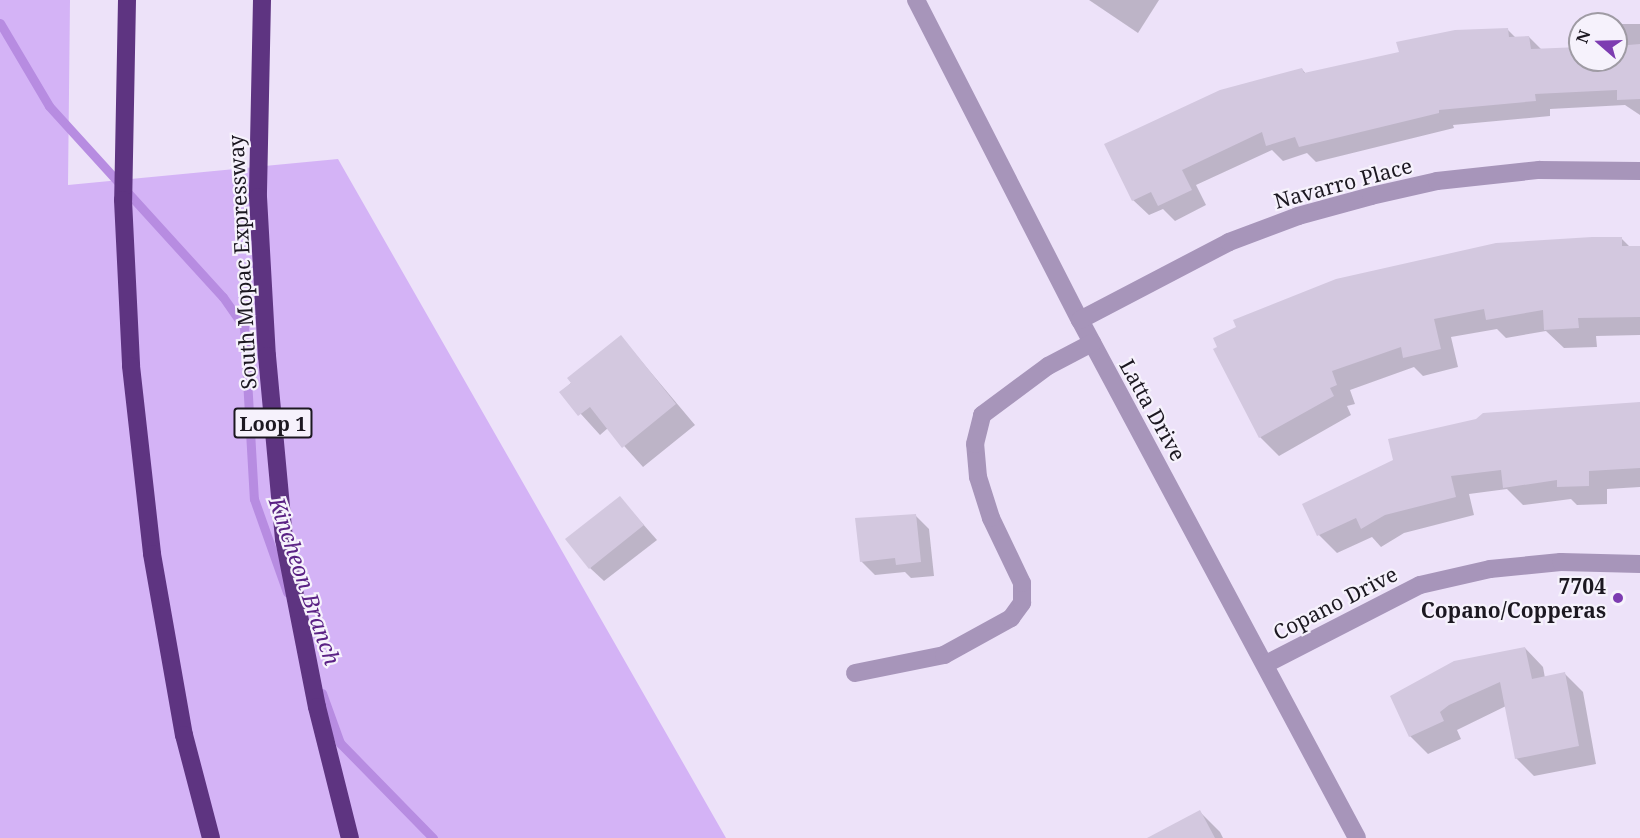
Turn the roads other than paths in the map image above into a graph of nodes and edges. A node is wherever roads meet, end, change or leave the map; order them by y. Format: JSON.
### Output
{"nodes":[{"id":1,"x":127,"y":0,"type":"edge"},
{"id":2,"x":262,"y":0,"type":"edge"},
{"id":3,"x":916,"y":0,"type":"edge"},
{"id":4,"x":1640,"y":171,"type":"edge"},
{"id":5,"x":1080,"y":320,"type":"junction"},
{"id":6,"x":1092,"y":343,"type":"junction"},
{"id":7,"x":1640,"y":564,"type":"edge"},
{"id":8,"x":1266,"y":664,"type":"junction"},
{"id":9,"x":855,"y":673,"type":"dead end"},
{"id":10,"x":211,"y":838,"type":"edge"},
{"id":11,"x":350,"y":838,"type":"edge"},
{"id":12,"x":1357,"y":838,"type":"edge"}],
"edges":[{"from":1,"to":10,"type":"highway"},
{"from":2,"to":11,"type":"highway","name":"South Mopac Expressway","number":"Loop 1"},
{"from":3,"to":5,"type":"street","name":"Latta Drive"},
{"from":4,"to":5,"type":"street","name":"Navarro Place"},
{"from":5,"to":6,"type":"street","name":"Latta Drive"},
{"from":6,"to":8,"type":"street","name":"Latta Drive"},
{"from":6,"to":9,"type":"street"},
{"from":7,"to":8,"type":"street","name":"Copano Drive"},
{"from":8,"to":12,"type":"street","name":"Latta Drive"}]}
